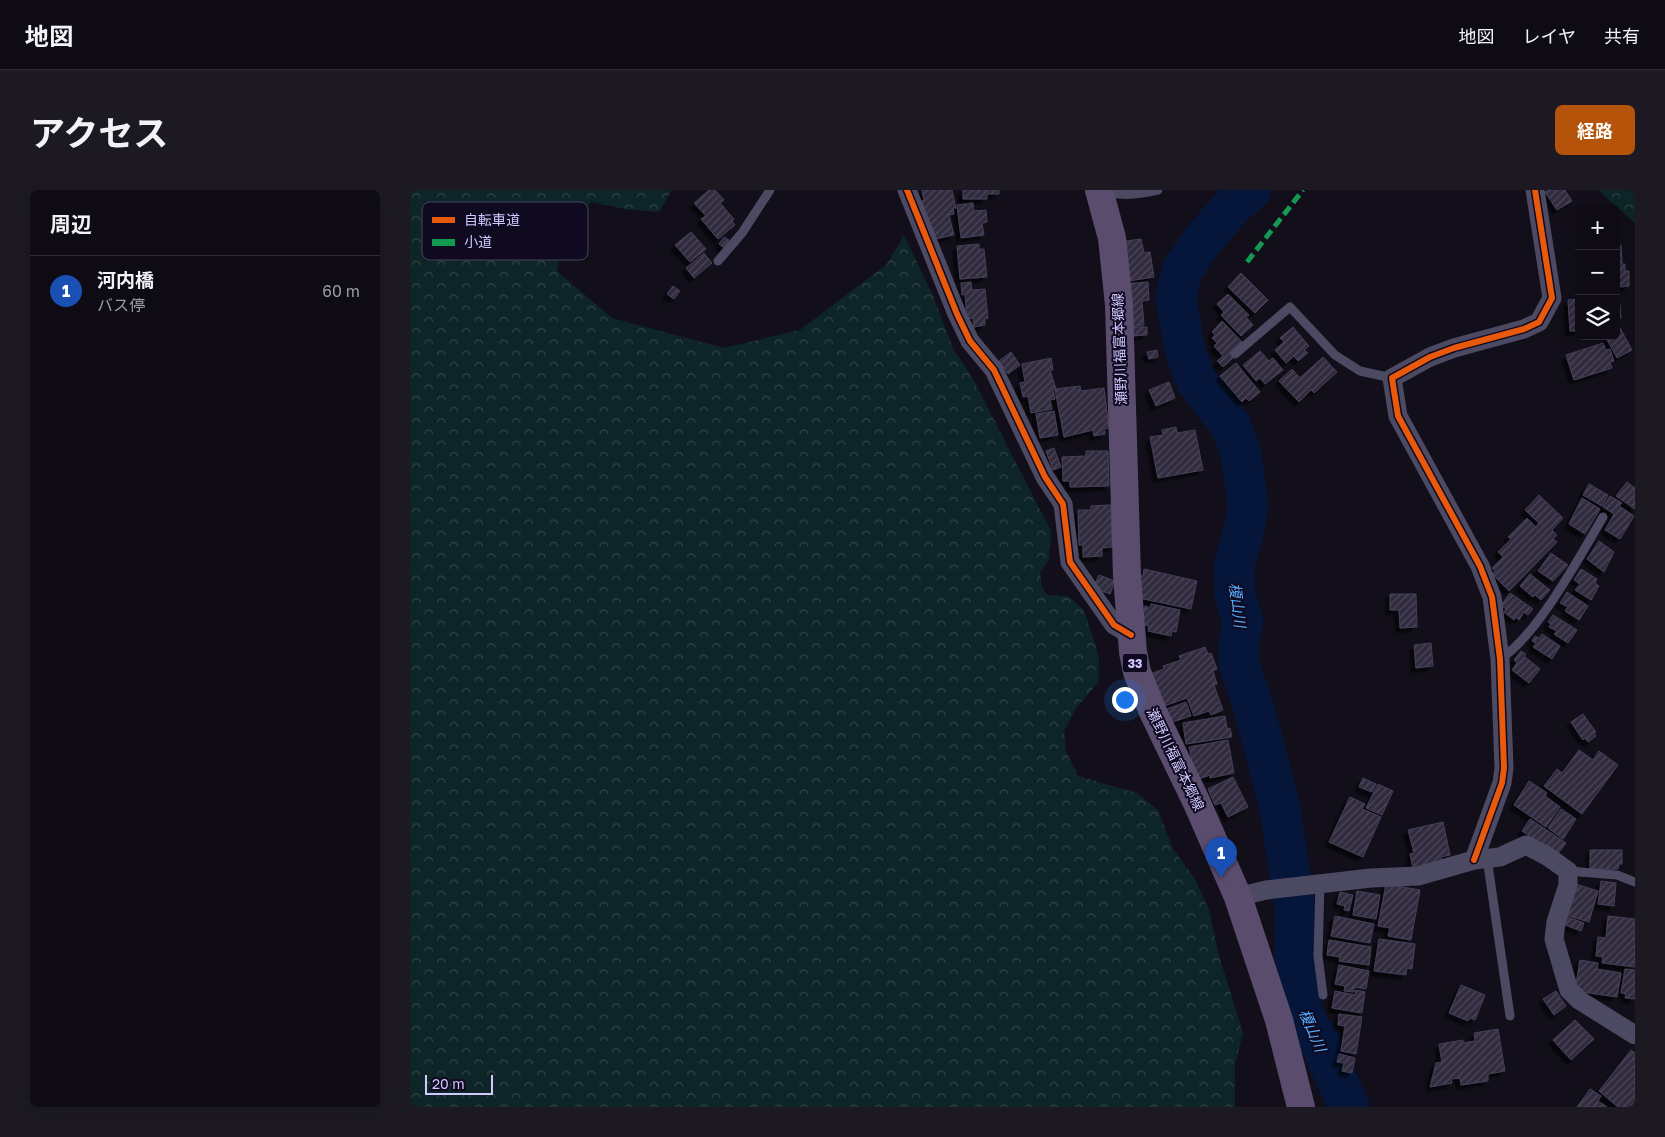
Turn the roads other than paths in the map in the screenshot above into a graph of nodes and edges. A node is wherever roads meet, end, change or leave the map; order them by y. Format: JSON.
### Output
{"nodes":[{"id":1,"x":770,"y":190,"type":"edge"},
{"id":2,"x":907,"y":190,"type":"edge"},
{"id":3,"x":1100,"y":190,"type":"edge"},
{"id":4,"x":1158,"y":190,"type":"edge"},
{"id":5,"x":1535,"y":190,"type":"edge"},
{"id":6,"x":718,"y":261,"type":"dead end"},
{"id":7,"x":1234,"y":354,"type":"dead end"},
{"id":8,"x":1392,"y":378,"type":"junction"},
{"id":9,"x":1603,"y":517,"type":"dead end"},
{"id":10,"x":1131,"y":635,"type":"junction"},
{"id":11,"x":1500,"y":659,"type":"junction"},
{"id":12,"x":1481,"y":859,"type":"junction"},
{"id":13,"x":1568,"y":872,"type":"junction"},
{"id":14,"x":1635,"y":882,"type":"edge"},
{"id":15,"x":1316,"y":885,"type":"junction"},
{"id":16,"x":1238,"y":897,"type":"junction"},
{"id":17,"x":1323,"y":995,"type":"dead end"},
{"id":18,"x":1510,"y":1016,"type":"dead end"},
{"id":19,"x":1635,"y":1035,"type":"edge"},
{"id":20,"x":1301,"y":1107,"type":"edge"}],
"edges":[{"from":1,"to":6,"type":"lane"},
{"from":2,"to":10,"type":"street"},
{"from":3,"to":4,"type":"lane"},
{"from":3,"to":10,"type":"main road","name":"瀬野川福富本郷線","number":"33"},
{"from":5,"to":8,"type":"street"},
{"from":7,"to":8,"type":"lane"},
{"from":8,"to":11,"type":"street"},
{"from":9,"to":11,"type":"lane"},
{"from":10,"to":16,"type":"main road","name":"瀬野川福富本郷線","number":"33"},
{"from":11,"to":12,"type":"street"},
{"from":12,"to":13,"type":"street"},
{"from":12,"to":15,"type":"street"},
{"from":12,"to":18,"type":"lane"},
{"from":13,"to":14,"type":"lane"},
{"from":13,"to":19,"type":"street"},
{"from":15,"to":16,"type":"street"},
{"from":15,"to":17,"type":"lane"},
{"from":16,"to":20,"type":"main road","name":"瀬野川福富本郷線","number":"33"}]}
